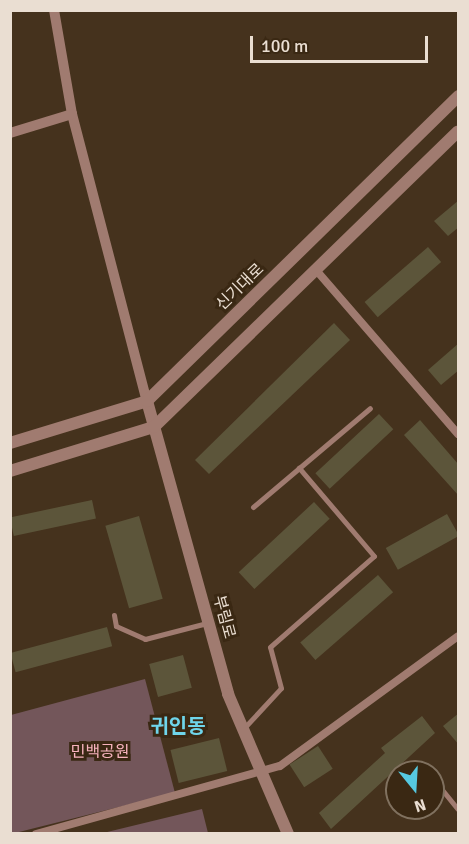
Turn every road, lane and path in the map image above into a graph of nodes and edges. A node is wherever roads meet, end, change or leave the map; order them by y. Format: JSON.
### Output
{"nodes":[{"id":1,"x":54,"y":10,"type":"edge"},
{"id":2,"x":459,"y":96,"type":"edge"},
{"id":3,"x":72,"y":114,"type":"junction"},
{"id":4,"x":459,"y":130,"type":"edge"},
{"id":5,"x":10,"y":133,"type":"edge"},
{"id":6,"x":316,"y":270,"type":"junction"},
{"id":7,"x":147,"y":401,"type":"junction"},
{"id":8,"x":370,"y":408,"type":"dead end"},
{"id":9,"x":154,"y":427,"type":"junction"},
{"id":10,"x":459,"y":434,"type":"edge"},
{"id":11,"x":10,"y":443,"type":"edge"},
{"id":12,"x":299,"y":468,"type":"junction"},
{"id":13,"x":10,"y":471,"type":"edge"},
{"id":14,"x":253,"y":507,"type":"dead end"},
{"id":15,"x":114,"y":615,"type":"dead end"},
{"id":16,"x":208,"y":623,"type":"junction"},
{"id":17,"x":459,"y":636,"type":"edge"},
{"id":18,"x":243,"y":729,"type":"junction"},
{"id":19,"x":261,"y":774,"type":"junction"},
{"id":20,"x":445,"y":793,"type":"edge"},
{"id":21,"x":459,"y":809,"type":"edge"},
{"id":22,"x":36,"y":834,"type":"edge"},
{"id":23,"x":288,"y":834,"type":"edge"}],
"edges":[{"from":1,"to":3,"type":"street"},
{"from":2,"to":7,"type":"street","name":"신기대로"},
{"from":3,"to":5,"type":"street"},
{"from":3,"to":7,"type":"street"},
{"from":4,"to":6,"type":"street"},
{"from":6,"to":9,"type":"street"},
{"from":6,"to":10,"type":"street"},
{"from":7,"to":9,"type":"street","name":"부림로"},
{"from":7,"to":11,"type":"street","name":"신기대로"},
{"from":8,"to":12,"type":"lane"},
{"from":9,"to":13,"type":"street"},
{"from":9,"to":16,"type":"street","name":"부림로"},
{"from":12,"to":14,"type":"lane"},
{"from":12,"to":18,"type":"lane"},
{"from":15,"to":16,"type":"lane"},
{"from":16,"to":18,"type":"street","name":"부림로"},
{"from":17,"to":19,"type":"street"},
{"from":18,"to":19,"type":"street","name":"부림로"},
{"from":19,"to":22,"type":"street"},
{"from":19,"to":23,"type":"street","name":"부림로"},
{"from":20,"to":21,"type":"lane"}]}
